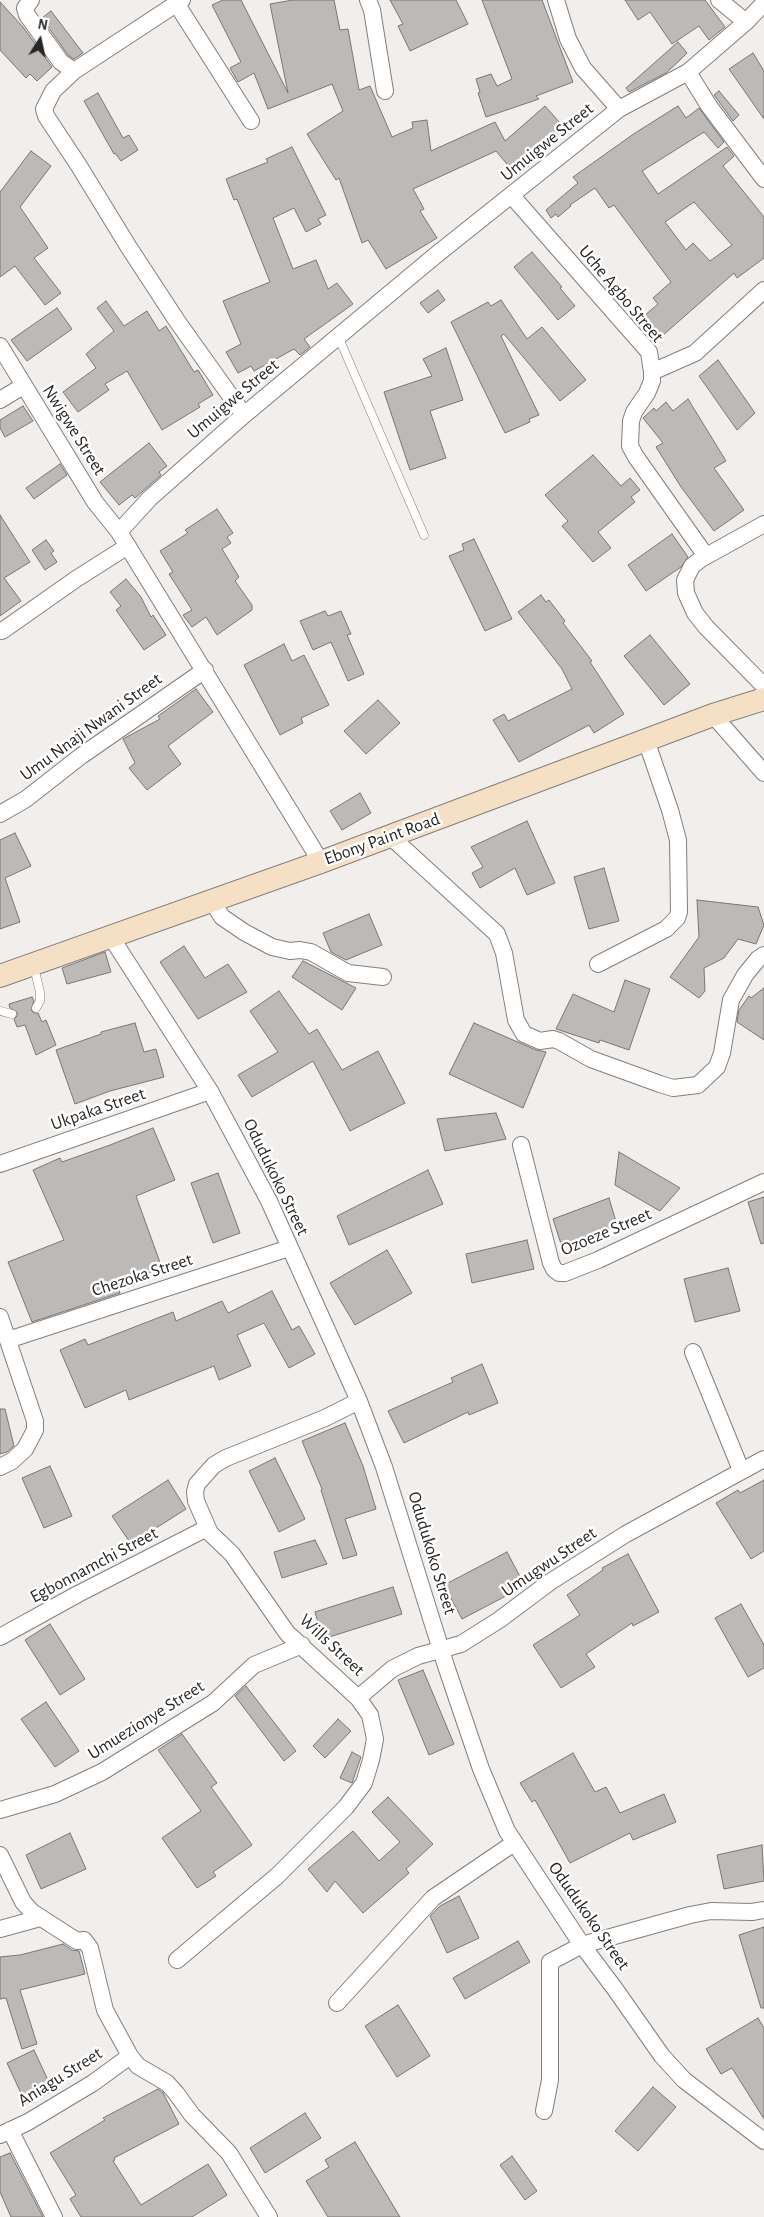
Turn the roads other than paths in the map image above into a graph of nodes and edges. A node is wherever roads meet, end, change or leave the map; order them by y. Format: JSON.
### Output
{"nodes":[{"id":1,"x":31,"y":0,"type":"edge"},
{"id":2,"x":368,"y":0,"type":"edge"},
{"id":3,"x":556,"y":0,"type":"edge"},
{"id":4,"x":719,"y":0,"type":"edge"},
{"id":5,"x":179,"y":2,"type":"edge"},
{"id":6,"x":764,"y":3,"type":"edge"},
{"id":7,"x":746,"y":22,"type":"junction"},
{"id":8,"x":74,"y":71,"type":"junction"},
{"id":9,"x":688,"y":72,"type":"junction"},
{"id":10,"x":385,"y":91,"type":"dead end"},
{"id":11,"x":619,"y":109,"type":"junction"},
{"id":12,"x":252,"y":121,"type":"dead end"},
{"id":13,"x":764,"y":179,"type":"edge"},
{"id":14,"x":512,"y":196,"type":"junction"},
{"id":15,"x":764,"y":290,"type":"edge"},
{"id":16,"x":338,"y":336,"type":"junction"},
{"id":17,"x":0,"y":346,"type":"edge"},
{"id":18,"x":652,"y":372,"type":"junction"},
{"id":19,"x":23,"y":386,"type":"junction"},
{"id":20,"x":0,"y":400,"type":"edge"},
{"id":21,"x":244,"y":415,"type":"junction"},
{"id":22,"x":764,"y":524,"type":"edge"},
{"id":23,"x":119,"y":532,"type":"junction"},
{"id":24,"x":424,"y":536,"type":"dead end"},
{"id":25,"x":128,"y":546,"type":"junction"},
{"id":26,"x":706,"y":556,"type":"junction"},
{"id":27,"x":2,"y":631,"type":"dead end"},
{"id":28,"x":205,"y":670,"type":"junction"},
{"id":29,"x":764,"y":686,"type":"edge"},
{"id":30,"x":764,"y":700,"type":"edge"},
{"id":31,"x":713,"y":715,"type":"junction"},
{"id":32,"x":646,"y":740,"type":"junction"},
{"id":33,"x":764,"y":773,"type":"edge"},
{"id":34,"x":0,"y":814,"type":"edge"},
{"id":35,"x":390,"y":836,"type":"junction"},
{"id":36,"x":321,"y":862,"type":"junction"},
{"id":37,"x":212,"y":901,"type":"junction"},
{"id":38,"x":111,"y":937,"type":"junction"},
{"id":39,"x":764,"y":955,"type":"edge"},
{"id":40,"x":34,"y":964,"type":"junction"},
{"id":41,"x":598,"y":964,"type":"dead end"},
{"id":42,"x":0,"y":976,"type":"edge"},
{"id":43,"x":383,"y":977,"type":"dead end"},
{"id":44,"x":36,"y":1008,"type":"dead end"},
{"id":45,"x":0,"y":1011,"type":"edge"},
{"id":46,"x":12,"y":1014,"type":"dead end"},
{"id":47,"x":210,"y":1091,"type":"junction"},
{"id":48,"x":521,"y":1145,"type":"dead end"},
{"id":49,"x":0,"y":1164,"type":"edge"},
{"id":50,"x":764,"y":1182,"type":"edge"},
{"id":51,"x":289,"y":1248,"type":"junction"},
{"id":52,"x":0,"y":1317,"type":"edge"},
{"id":53,"x":8,"y":1340,"type":"junction"},
{"id":54,"x":693,"y":1352,"type":"dead end"},
{"id":55,"x":359,"y":1401,"type":"junction"},
{"id":56,"x":764,"y":1459,"type":"edge"},
{"id":57,"x":0,"y":1467,"type":"edge"},
{"id":58,"x":741,"y":1470,"type":"junction"},
{"id":59,"x":207,"y":1528,"type":"junction"},
{"id":60,"x":0,"y":1638,"type":"edge"},
{"id":61,"x":302,"y":1645,"type":"junction"},
{"id":62,"x":442,"y":1650,"type":"junction"},
{"id":63,"x":358,"y":1698,"type":"junction"},
{"id":64,"x":0,"y":1810,"type":"edge"},
{"id":65,"x":514,"y":1843,"type":"junction"},
{"id":66,"x":0,"y":1855,"type":"edge"},
{"id":67,"x":764,"y":1910,"type":"edge"},
{"id":68,"x":40,"y":1918,"type":"junction"},
{"id":69,"x":0,"y":1929,"type":"edge"},
{"id":70,"x":582,"y":1945,"type":"junction"},
{"id":71,"x":177,"y":1960,"type":"dead end"},
{"id":72,"x":337,"y":2003,"type":"dead end"},
{"id":73,"x":130,"y":2056,"type":"junction"},
{"id":74,"x":544,"y":2111,"type":"dead end"},
{"id":75,"x":5,"y":2132,"type":"edge"},
{"id":76,"x":764,"y":2142,"type":"edge"},
{"id":77,"x":54,"y":2217,"type":"edge"},
{"id":78,"x":269,"y":2217,"type":"edge"}],
"edges":[{"from":1,"to":8,"type":"street"},
{"from":2,"to":10,"type":"street"},
{"from":3,"to":11,"type":"street"},
{"from":4,"to":7,"type":"street"},
{"from":5,"to":8,"type":"street"},
{"from":5,"to":12,"type":"street"},
{"from":6,"to":7,"type":"street","name":"Umuigwe Street"},
{"from":7,"to":9,"type":"street","name":"Umuigwe Street"},
{"from":8,"to":21,"type":"street"},
{"from":9,"to":11,"type":"street","name":"Umuigwe Street"},
{"from":9,"to":13,"type":"street"},
{"from":11,"to":14,"type":"street","name":"Umuigwe Street"},
{"from":14,"to":16,"type":"street","name":"Umuigwe Street"},
{"from":14,"to":18,"type":"street","name":"Uche Agbo Street"},
{"from":15,"to":18,"type":"street"},
{"from":16,"to":21,"type":"street","name":"Umuigwe Street"},
{"from":16,"to":24,"type":"lane"},
{"from":17,"to":19,"type":"street","name":"Nwigwe Street"},
{"from":18,"to":26,"type":"street","name":"Uche Agbo Street"},
{"from":19,"to":20,"type":"street"},
{"from":19,"to":23,"type":"street","name":"Nwigwe Street"},
{"from":21,"to":23,"type":"street","name":"Umuigwe Street"},
{"from":22,"to":26,"type":"street"},
{"from":23,"to":25,"type":"street"},
{"from":25,"to":27,"type":"street"},
{"from":25,"to":28,"type":"street"},
{"from":26,"to":29,"type":"street"},
{"from":28,"to":34,"type":"street","name":"Umu Nnaji Nwani Street"},
{"from":28,"to":36,"type":"street"},
{"from":30,"to":31,"type":"street","name":"Ebony Paint Road"},
{"from":31,"to":32,"type":"street","name":"Ebony Paint Road"},
{"from":31,"to":33,"type":"street"},
{"from":32,"to":35,"type":"street","name":"Ebony Paint Road"},
{"from":32,"to":41,"type":"street"},
{"from":35,"to":36,"type":"street","name":"Ebony Paint Road"},
{"from":35,"to":39,"type":"street"},
{"from":36,"to":37,"type":"street","name":"Ebony Paint Road"},
{"from":37,"to":38,"type":"street","name":"Ebony Paint Road"},
{"from":37,"to":43,"type":"street"},
{"from":38,"to":40,"type":"street","name":"Ebony Paint Road"},
{"from":38,"to":47,"type":"street","name":"Odudukoko Street"},
{"from":40,"to":42,"type":"street","name":"Ebony Paint Road"},
{"from":40,"to":44,"type":"lane"},
{"from":45,"to":46,"type":"lane"},
{"from":47,"to":49,"type":"street","name":"Ukpaka Street"},
{"from":47,"to":51,"type":"street","name":"Odudukoko Street"},
{"from":48,"to":50,"type":"street","name":"Ozoeze Street"},
{"from":51,"to":53,"type":"street","name":"Chezoka Street"},
{"from":51,"to":55,"type":"street","name":"Odudukoko Street"},
{"from":52,"to":53,"type":"street"},
{"from":53,"to":57,"type":"street"},
{"from":54,"to":58,"type":"street"},
{"from":55,"to":59,"type":"street","name":"Wills Street"},
{"from":55,"to":62,"type":"street","name":"Odudukoko Street"},
{"from":56,"to":58,"type":"street","name":"Umugwu Street"},
{"from":58,"to":62,"type":"street","name":"Umugwu Street"},
{"from":59,"to":60,"type":"street","name":"Egbonnamchi Street"},
{"from":59,"to":61,"type":"street","name":"Wills Street"},
{"from":61,"to":63,"type":"street","name":"Wills Street"},
{"from":61,"to":64,"type":"street","name":"Umuezionye Street"},
{"from":62,"to":63,"type":"street","name":"Umugwu Street"},
{"from":62,"to":65,"type":"street","name":"Odudukoko Street"},
{"from":63,"to":71,"type":"street","name":"Wills Street"},
{"from":65,"to":70,"type":"street","name":"Odudukoko Street"},
{"from":65,"to":72,"type":"street"},
{"from":66,"to":68,"type":"street"},
{"from":67,"to":70,"type":"street"},
{"from":68,"to":69,"type":"street"},
{"from":68,"to":73,"type":"street"},
{"from":70,"to":74,"type":"street"},
{"from":70,"to":76,"type":"street","name":"Odudukoko Street"},
{"from":73,"to":75,"type":"street","name":"Aniagu Street"},
{"from":73,"to":78,"type":"street"},
{"from":75,"to":77,"type":"street","name":"Aniagu Street"}]}
